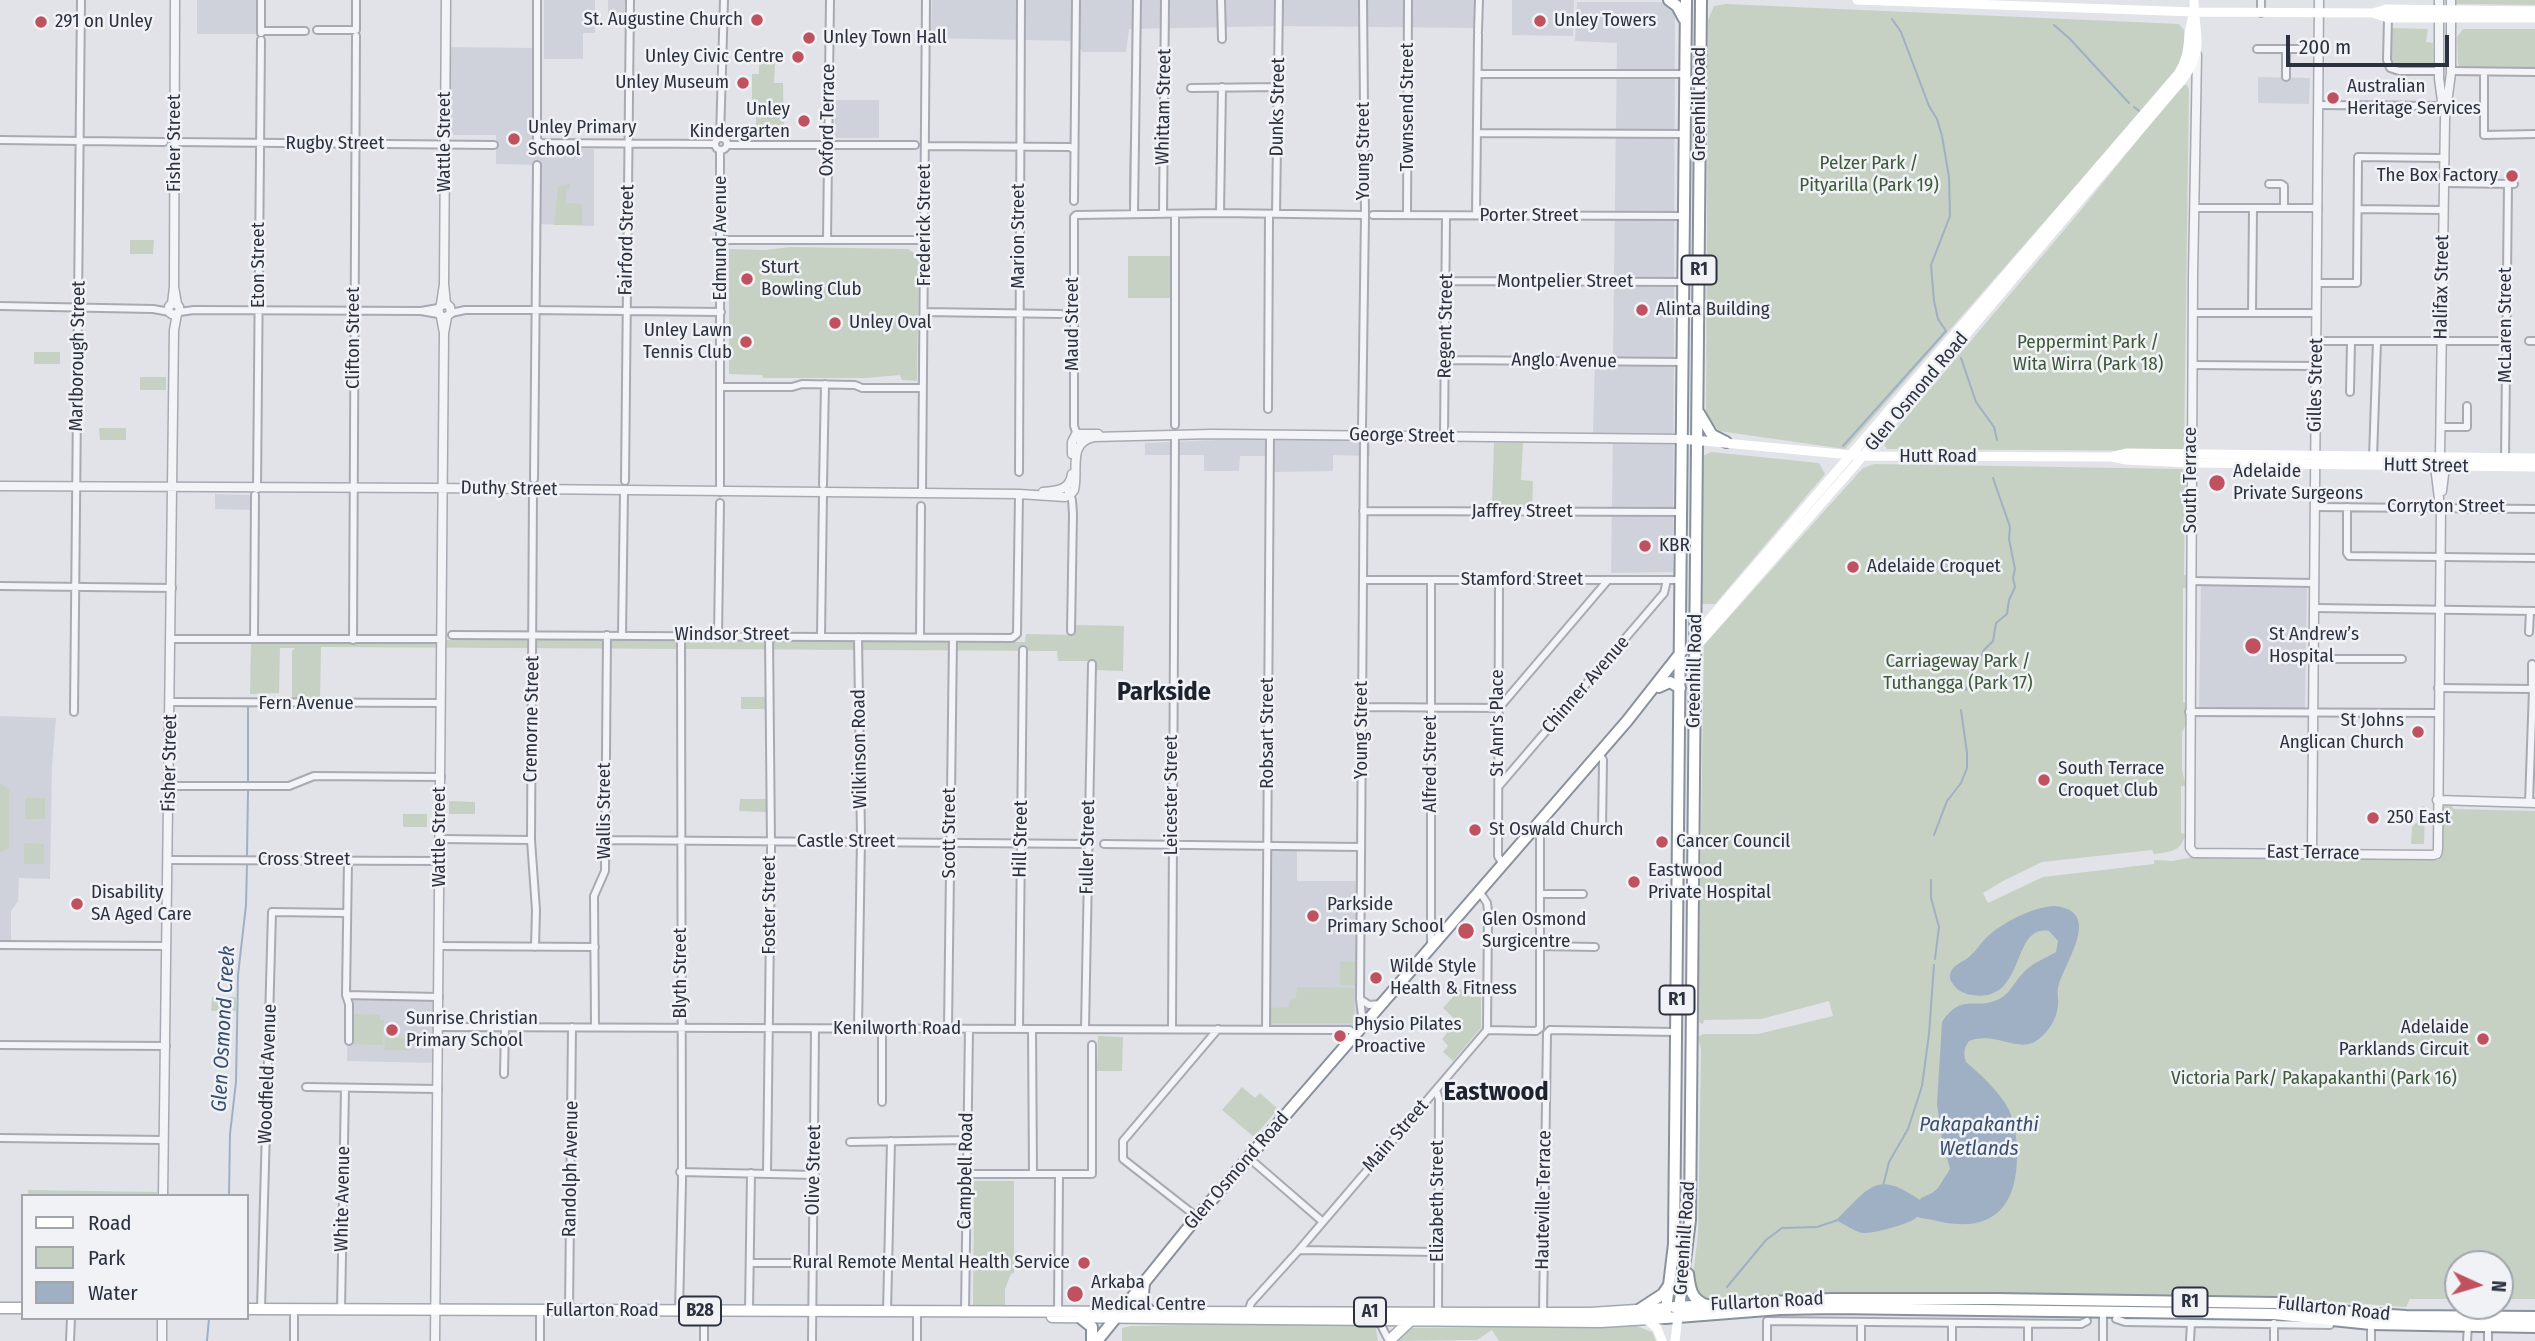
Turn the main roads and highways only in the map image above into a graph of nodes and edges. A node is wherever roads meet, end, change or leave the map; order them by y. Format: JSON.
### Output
{"nodes":[{"id":1,"x":1669,"y":0,"type":"edge"},
{"id":2,"x":1686,"y":0,"type":"edge"},
{"id":3,"x":1701,"y":0,"type":"edge"},
{"id":4,"x":1857,"y":0,"type":"edge"},
{"id":5,"x":2194,"y":0,"type":"edge"},
{"id":6,"x":2388,"y":9,"type":"edge"},
{"id":7,"x":2439,"y":9,"type":"edge"},
{"id":8,"x":2451,"y":9,"type":"edge"},
{"id":9,"x":2535,"y":11,"type":"edge"},
{"id":10,"x":2194,"y":12,"type":"junction"},
{"id":11,"x":2535,"y":18,"type":"edge"},
{"id":12,"x":1686,"y":25,"type":"junction"},
{"id":13,"x":1701,"y":40,"type":"junction"},
{"id":14,"x":1685,"y":49,"type":"junction"},
{"id":15,"x":2197,"y":55,"type":"joint"},
{"id":16,"x":2180,"y":77,"type":"junction"},
{"id":17,"x":1700,"y":149,"type":"junction"},
{"id":18,"x":1685,"y":157,"type":"junction"},
{"id":19,"x":1700,"y":175,"type":"junction"},
{"id":20,"x":1684,"y":182,"type":"junction"},
{"id":21,"x":1699,"y":264,"type":"junction"},
{"id":22,"x":1684,"y":265,"type":"junction"},
{"id":23,"x":1977,"y":315,"type":"junction"},
{"id":24,"x":1698,"y":392,"type":"junction"},
{"id":25,"x":1682,"y":394,"type":"junction"},
{"id":26,"x":1698,"y":411,"type":"junction"},
{"id":27,"x":1682,"y":439,"type":"junction"},
{"id":28,"x":1698,"y":439,"type":"junction"},
{"id":29,"x":1726,"y":442,"type":"junction"},
{"id":30,"x":1848,"y":456,"type":"junction"},
{"id":31,"x":1862,"y":456,"type":"junction"},
{"id":32,"x":2191,"y":458,"type":"joint"},
{"id":33,"x":2535,"y":458,"type":"edge"},
{"id":34,"x":2373,"y":461,"type":"junction"},
{"id":35,"x":2505,"y":462,"type":"junction"},
{"id":36,"x":2535,"y":467,"type":"edge"},
{"id":37,"x":1682,"y":512,"type":"junction"},
{"id":38,"x":1697,"y":512,"type":"junction"},
{"id":39,"x":1695,"y":636,"type":"junction"},
{"id":40,"x":1695,"y":648,"type":"junction"},
{"id":41,"x":1680,"y":653,"type":"junction"},
{"id":42,"x":1680,"y":665,"type":"junction"},
{"id":43,"x":1659,"y":687,"type":"junction"},
{"id":44,"x":1680,"y":688,"type":"junction"},
{"id":45,"x":1627,"y":720,"type":"junction"},
{"id":46,"x":1686,"y":1262,"type":"junction"},
{"id":47,"x":1144,"y":1283,"type":"junction"},
{"id":48,"x":1669,"y":1285,"type":"junction"},
{"id":49,"x":1706,"y":1305,"type":"junction"},
{"id":50,"x":1992,"y":1305,"type":"junction"},
{"id":51,"x":0,"y":1308,"type":"edge"},
{"id":52,"x":21,"y":1308,"type":"edge"},
{"id":53,"x":248,"y":1309,"type":"edge"},
{"id":54,"x":1640,"y":1310,"type":"junction"},
{"id":55,"x":1150,"y":1311,"type":"junction"},
{"id":56,"x":999,"y":1312,"type":"junction"},
{"id":57,"x":1678,"y":1312,"type":"junction"},
{"id":58,"x":1666,"y":1313,"type":"junction"},
{"id":59,"x":1117,"y":1315,"type":"junction"},
{"id":60,"x":1247,"y":1317,"type":"junction"},
{"id":61,"x":1392,"y":1317,"type":"junction"},
{"id":62,"x":1543,"y":1317,"type":"junction"},
{"id":63,"x":2535,"y":1317,"type":"edge"},
{"id":64,"x":1082,"y":1319,"type":"junction"},
{"id":65,"x":2371,"y":1319,"type":"junction"},
{"id":66,"x":1647,"y":1320,"type":"junction"},
{"id":67,"x":1410,"y":1321,"type":"junction"},
{"id":68,"x":2486,"y":1322,"type":"junction"},
{"id":69,"x":2535,"y":1327,"type":"edge"},
{"id":70,"x":1391,"y":1340,"type":"edge"},
{"id":71,"x":1095,"y":1341,"type":"edge"},
{"id":72,"x":1662,"y":1341,"type":"edge"},
{"id":73,"x":1675,"y":1341,"type":"edge"}],
"edges":[{"from":1,"to":12,"type":"highway"},
{"from":2,"to":12,"type":"highway","name":"Greenhill Road","number":"R1"},
{"from":3,"to":13,"type":"highway","name":"Greenhill Road","number":"R1"},
{"from":4,"to":10,"type":"main road"},
{"from":5,"to":10,"type":"main road","name":"South Terrace"},
{"from":6,"to":7,"type":"main road"},
{"from":6,"to":10,"type":"main road"},
{"from":7,"to":8,"type":"main road"},
{"from":8,"to":9,"type":"main road"},
{"from":8,"to":11,"type":"main road"},
{"from":10,"to":15,"type":"main road","name":"South Terrace"},
{"from":10,"to":16,"type":"main road","name":"South Terrace"},
{"from":12,"to":14,"type":"highway","name":"Greenhill Road","number":"R1"},
{"from":13,"to":14,"type":"highway"},
{"from":13,"to":17,"type":"highway","name":"Greenhill Road","number":"R1"},
{"from":14,"to":18,"type":"highway","name":"Greenhill Road","number":"R1"},
{"from":15,"to":16,"type":"main road","name":"Glen Osmond Road"},
{"from":16,"to":23,"type":"main road","name":"Glen Osmond Road"},
{"from":17,"to":18,"type":"highway"},
{"from":17,"to":19,"type":"highway","name":"Greenhill Road","number":"R1"},
{"from":18,"to":20,"type":"highway","name":"Greenhill Road","number":"R1"},
{"from":19,"to":20,"type":"highway"},
{"from":19,"to":21,"type":"highway","name":"Greenhill Road","number":"R1"},
{"from":20,"to":22,"type":"highway","name":"Greenhill Road","number":"R1"},
{"from":21,"to":22,"type":"highway"},
{"from":21,"to":24,"type":"highway","name":"Greenhill Road","number":"R1"},
{"from":22,"to":25,"type":"highway","name":"Greenhill Road","number":"R1"},
{"from":23,"to":30,"type":"main road","name":"Glen Osmond Road"},
{"from":23,"to":31,"type":"main road","name":"Glen Osmond Road"},
{"from":24,"to":25,"type":"highway"},
{"from":24,"to":26,"type":"highway","name":"Greenhill Road","number":"R1"},
{"from":25,"to":27,"type":"highway","name":"Greenhill Road","number":"R1"},
{"from":26,"to":28,"type":"highway","name":"Greenhill Road","number":"R1"},
{"from":26,"to":29,"type":"highway"},
{"from":27,"to":28,"type":"main road","name":"Hutt Road"},
{"from":27,"to":37,"type":"highway","name":"Greenhill Road","number":"R1"},
{"from":28,"to":29,"type":"main road","name":"Hutt Road"},
{"from":28,"to":38,"type":"highway","name":"Greenhill Road","number":"R1"},
{"from":29,"to":30,"type":"main road","name":"Hutt Road"},
{"from":30,"to":31,"type":"main road","name":"Hutt Road"},
{"from":30,"to":39,"type":"main road","name":"Glen Osmond Road"},
{"from":31,"to":32,"type":"main road","name":"Hutt Road"},
{"from":31,"to":40,"type":"main road","name":"Glen Osmond Road"},
{"from":32,"to":34,"type":"main road","name":"Hutt Street"},
{"from":33,"to":35,"type":"main road","name":"Hutt Street"},
{"from":34,"to":35,"type":"main road","name":"Hutt Street"},
{"from":34,"to":35,"type":"main road","name":"Hutt Street"},
{"from":35,"to":36,"type":"main road","name":"Hutt Street"},
{"from":37,"to":38,"type":"highway"},
{"from":37,"to":41,"type":"highway","name":"Greenhill Road","number":"R1"},
{"from":38,"to":39,"type":"highway","name":"Greenhill Road","number":"R1"},
{"from":39,"to":40,"type":"highway","name":"Greenhill Road","number":"R1"},
{"from":39,"to":41,"type":"highway","name":"Glen Osmond Road"},
{"from":40,"to":42,"type":"highway","name":"Glen Osmond Road"},
{"from":40,"to":46,"type":"highway","name":"Greenhill Road","number":"R1"},
{"from":41,"to":42,"type":"highway","name":"Greenhill Road","number":"R1"},
{"from":41,"to":45,"type":"highway","name":"Glen Osmond Road"},
{"from":42,"to":43,"type":"highway","name":"Glen Osmond Road"},
{"from":42,"to":44,"type":"highway","name":"Greenhill Road","number":"R1"},
{"from":43,"to":44,"type":"highway"},
{"from":43,"to":45,"type":"highway","name":"Glen Osmond Road"},
{"from":44,"to":48,"type":"highway","name":"Greenhill Road","number":"R1"},
{"from":45,"to":47,"type":"highway","name":"Glen Osmond Road"},
{"from":46,"to":49,"type":"highway","number":"R1"},
{"from":46,"to":57,"type":"highway","name":"Greenhill Road"},
{"from":47,"to":55,"type":"highway"},
{"from":47,"to":59,"type":"highway","name":"Glen Osmond Road"},
{"from":48,"to":54,"type":"highway"},
{"from":48,"to":58,"type":"highway","name":"Greenhill Road","number":"R1"},
{"from":49,"to":50,"type":"highway","name":"Fullarton Road","number":"R1"},
{"from":49,"to":57,"type":"highway","name":"Fullarton Road","number":"R1"},
{"from":50,"to":57,"type":"highway","name":"Fullarton Road","number":"R1"},
{"from":50,"to":65,"type":"highway","name":"Fullarton Road","number":"R1"},
{"from":51,"to":52,"type":"main road"},
{"from":53,"to":56,"type":"main road","name":"Fullarton Road","number":"B28"},
{"from":54,"to":58,"type":"main road","name":"Fullarton Road","number":"A1"},
{"from":54,"to":62,"type":"main road","name":"Fullarton Road","number":"A1"},
{"from":55,"to":59,"type":"main road","name":"Fullarton Road","number":"A1"},
{"from":55,"to":60,"type":"main road","name":"Fullarton Road","number":"A1"},
{"from":56,"to":59,"type":"main road","name":"Fullarton Road","number":"B28"},
{"from":56,"to":64,"type":"main road","name":"Fullarton Road","number":"B28"},
{"from":57,"to":58,"type":"highway","name":"Fullarton Road","number":"R1"},
{"from":57,"to":73,"type":"main road","name":"Greenhill Road"},
{"from":58,"to":66,"type":"main road","name":"Fullarton Road","number":"A1"},
{"from":58,"to":72,"type":"main road","name":"Greenhill Road"},
{"from":59,"to":60,"type":"main road","name":"Fullarton Road","number":"A1"},
{"from":59,"to":64,"type":"main road","name":"Fullarton Road","number":"B28"},
{"from":59,"to":71,"type":"highway","name":"Glen Osmond Road"},
{"from":60,"to":61,"type":"main road","name":"Fullarton Road","number":"A1"},
{"from":60,"to":61,"type":"main road","name":"Fullarton Road","number":"A1"},
{"from":61,"to":62,"type":"main road","name":"Fullarton Road","number":"A1"},
{"from":61,"to":67,"type":"main road","name":"Fullarton Road","number":"A1"},
{"from":62,"to":66,"type":"main road","name":"Fullarton Road","number":"A1"},
{"from":62,"to":67,"type":"main road","name":"Fullarton Road","number":"A1"},
{"from":63,"to":68,"type":"highway","name":"Fullarton Road","number":"R1"},
{"from":64,"to":71,"type":"highway"},
{"from":65,"to":68,"type":"highway","name":"Fullarton Road","number":"R1"},
{"from":65,"to":68,"type":"highway","name":"Fullarton Road","number":"R1"},
{"from":66,"to":72,"type":"main road"},
{"from":67,"to":70,"type":"main road"},
{"from":68,"to":69,"type":"highway","name":"Fullarton Road","number":"R1"}]}
